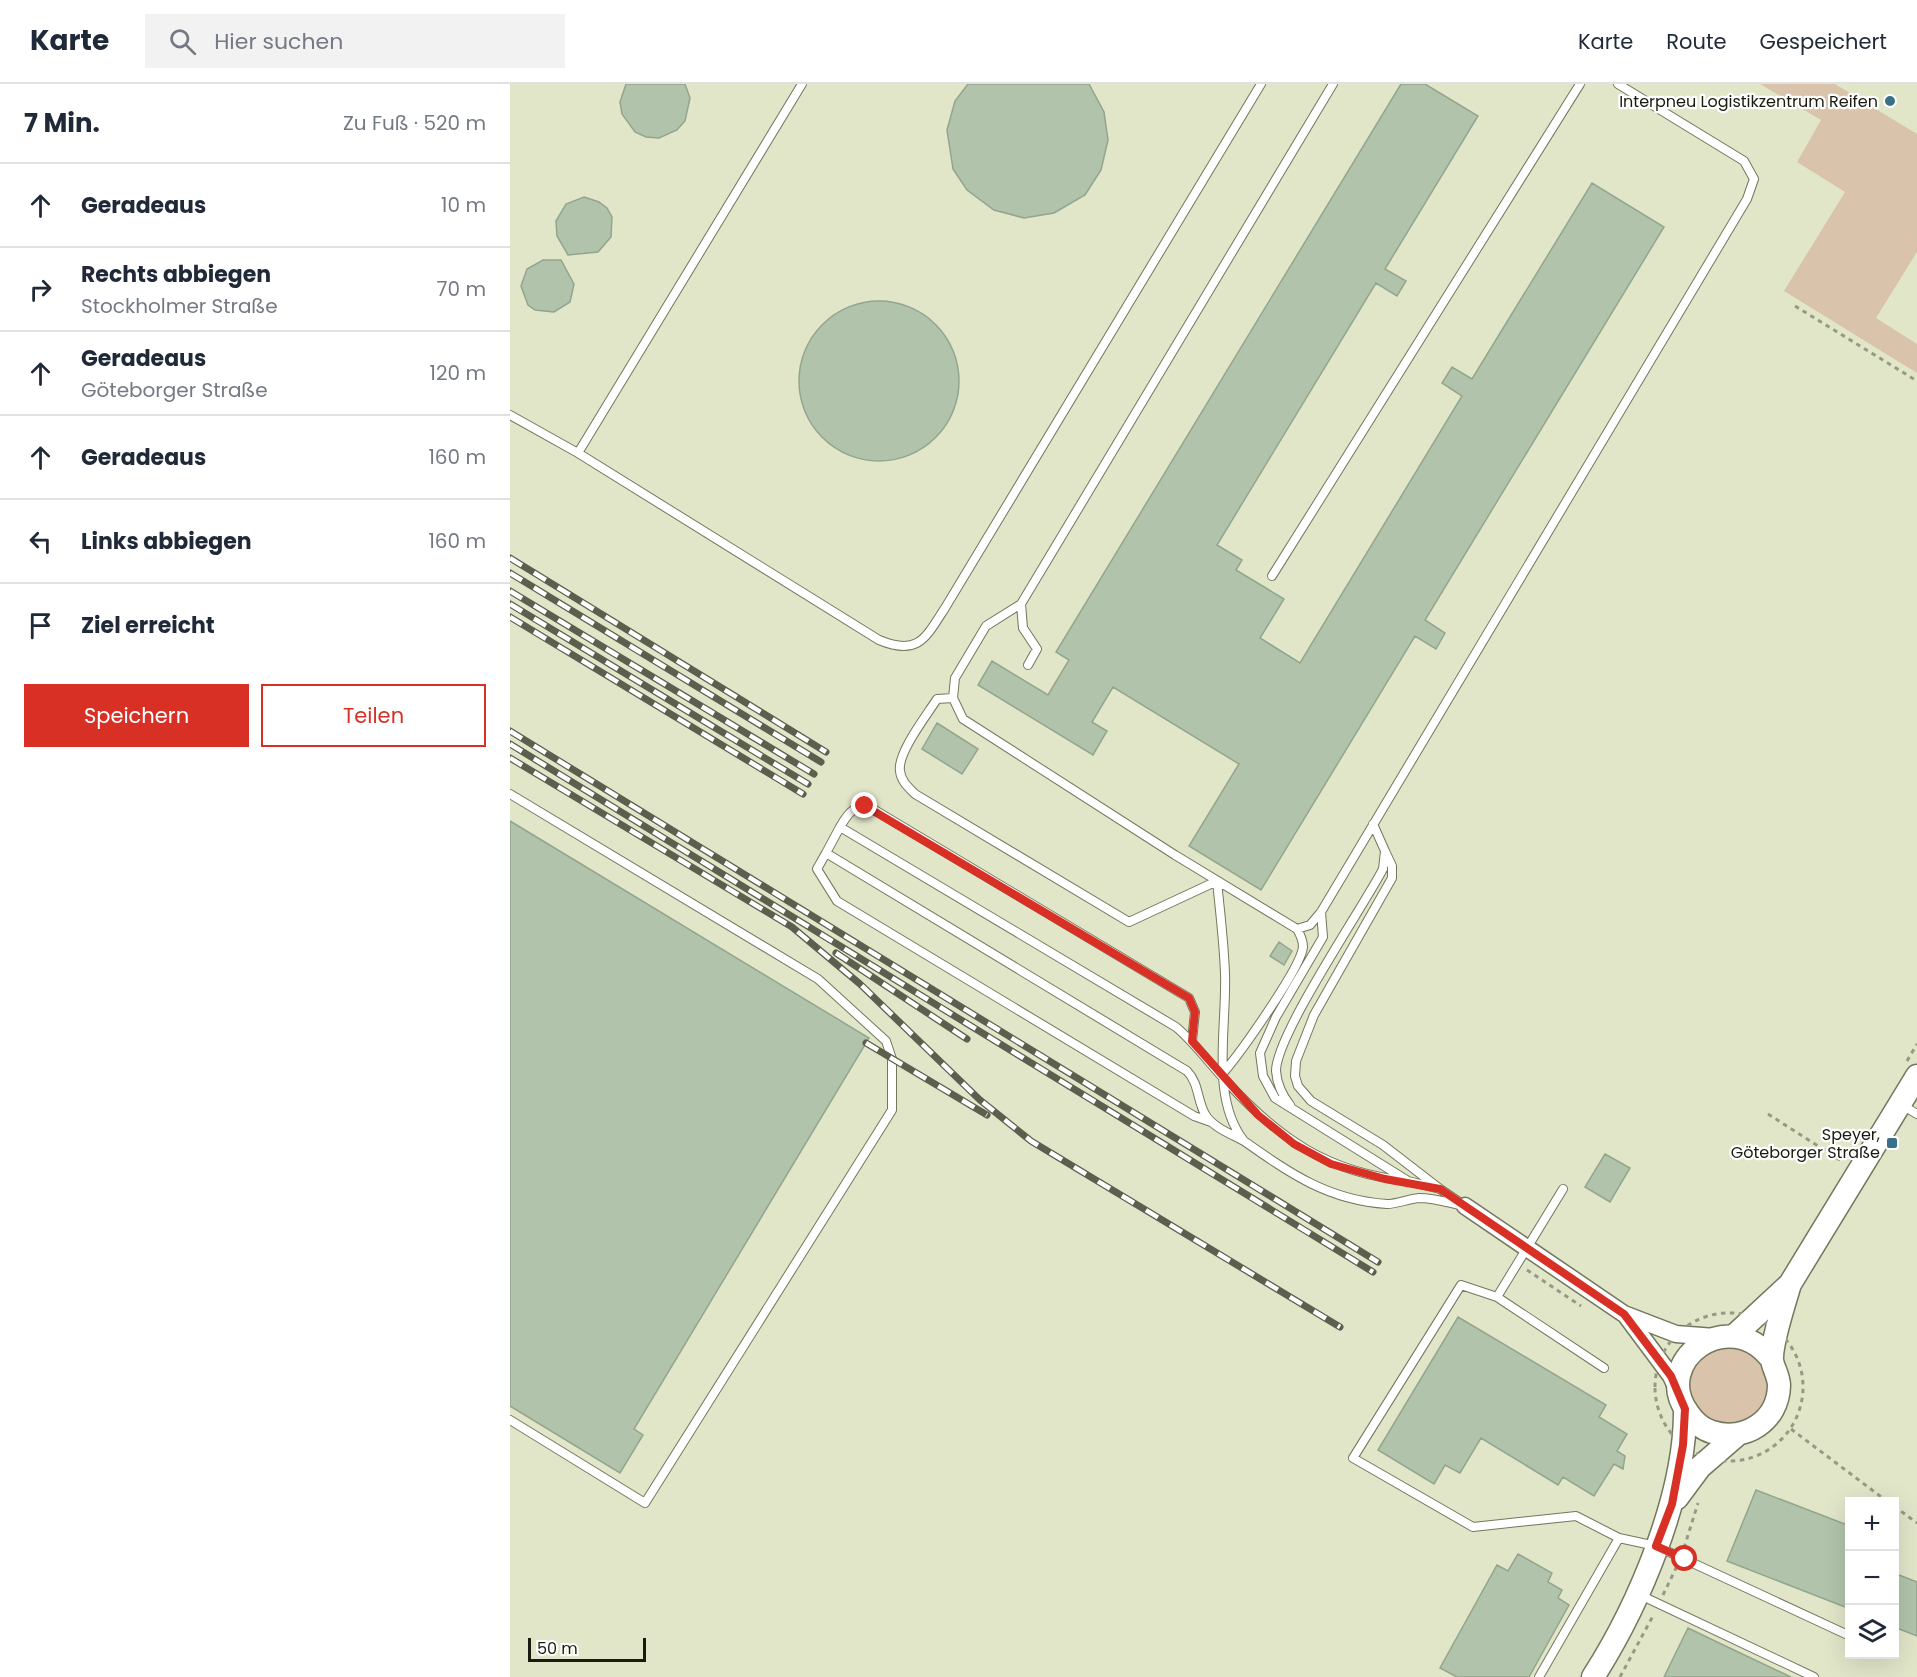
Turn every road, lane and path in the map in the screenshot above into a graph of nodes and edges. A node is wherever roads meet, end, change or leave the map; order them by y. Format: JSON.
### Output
{"nodes":[{"id":1,"x":801,"y":84,"type":"edge"},
{"id":2,"x":1261,"y":84,"type":"edge"},
{"id":3,"x":1333,"y":84,"type":"edge"},
{"id":4,"x":1580,"y":84,"type":"edge"},
{"id":5,"x":1618,"y":84,"type":"edge"},
{"id":6,"x":1795,"y":306,"type":"dead end"},
{"id":7,"x":1917,"y":381,"type":"edge"},
{"id":8,"x":510,"y":415,"type":"edge"},
{"id":9,"x":578,"y":453,"type":"junction"},
{"id":10,"x":1272,"y":576,"type":"dead end"},
{"id":11,"x":1021,"y":604,"type":"junction"},
{"id":12,"x":1028,"y":665,"type":"dead end"},
{"id":13,"x":953,"y":698,"type":"junction"},
{"id":14,"x":510,"y":794,"type":"edge"},
{"id":15,"x":1373,"y":824,"type":"junction"},
{"id":16,"x":840,"y":827,"type":"junction"},
{"id":17,"x":1385,"y":851,"type":"junction"},
{"id":18,"x":826,"y":853,"type":"junction"},
{"id":19,"x":1217,"y":881,"type":"junction"},
{"id":20,"x":1321,"y":912,"type":"junction"},
{"id":21,"x":1297,"y":929,"type":"junction"},
{"id":22,"x":1192,"y":1041,"type":"junction"},
{"id":23,"x":1224,"y":1076,"type":"junction"},
{"id":24,"x":1917,"y":1076,"type":"edge"},
{"id":25,"x":1908,"y":1109,"type":"edge"},
{"id":26,"x":1296,"y":1112,"type":"junction"},
{"id":27,"x":1768,"y":1114,"type":"dead end"},
{"id":28,"x":1212,"y":1122,"type":"junction"},
{"id":29,"x":1244,"y":1142,"type":"junction"},
{"id":30,"x":1836,"y":1157,"type":"dead end"},
{"id":31,"x":1408,"y":1181,"type":"junction"},
{"id":32,"x":1440,"y":1189,"type":"junction"},
{"id":33,"x":1563,"y":1189,"type":"dead end"},
{"id":34,"x":1465,"y":1206,"type":"junction"},
{"id":35,"x":1527,"y":1248,"type":"junction"},
{"id":36,"x":1518,"y":1264,"type":"junction"},
{"id":37,"x":1790,"y":1284,"type":"junction"},
{"id":38,"x":1497,"y":1297,"type":"junction"},
{"id":39,"x":1587,"y":1310,"type":"dead end"},
{"id":40,"x":1624,"y":1314,"type":"junction"},
{"id":41,"x":1755,"y":1317,"type":"junction"},
{"id":42,"x":1778,"y":1331,"type":"junction"},
{"id":43,"x":1676,"y":1334,"type":"junction"},
{"id":44,"x":1725,"y":1337,"type":"junction"},
{"id":45,"x":1772,"y":1360,"type":"junction"},
{"id":46,"x":1654,"y":1364,"type":"junction"},
{"id":47,"x":1604,"y":1368,"type":"dead end"},
{"id":48,"x":1655,"y":1378,"type":"junction"},
{"id":49,"x":1682,"y":1402,"type":"junction"},
{"id":50,"x":510,"y":1420,"type":"edge"},
{"id":51,"x":1791,"y":1428,"type":"junction"},
{"id":52,"x":1737,"y":1435,"type":"junction"},
{"id":53,"x":1683,"y":1445,"type":"junction"},
{"id":54,"x":1710,"y":1459,"type":"junction"},
{"id":55,"x":1881,"y":1497,"type":"edge"},
{"id":56,"x":1672,"y":1504,"type":"junction"},
{"id":57,"x":1899,"y":1510,"type":"edge"},
{"id":58,"x":1917,"y":1523,"type":"edge"},
{"id":59,"x":1619,"y":1538,"type":"junction"},
{"id":60,"x":1656,"y":1546,"type":"junction"},
{"id":61,"x":1636,"y":1594,"type":"junction"},
{"id":62,"x":1845,"y":1634,"type":"edge"},
{"id":63,"x":1539,"y":1677,"type":"edge"},
{"id":64,"x":1593,"y":1677,"type":"edge"},
{"id":65,"x":1814,"y":1677,"type":"edge"}],
"edges":[{"from":1,"to":9,"type":"lane"},
{"from":2,"to":9,"type":"lane"},
{"from":3,"to":11,"type":"lane"},
{"from":4,"to":10,"type":"lane"},
{"from":5,"to":15,"type":"lane"},
{"from":6,"to":7,"type":"path"},
{"from":8,"to":9,"type":"lane"},
{"from":11,"to":12,"type":"lane"},
{"from":11,"to":13,"type":"lane"},
{"from":13,"to":19,"type":"lane"},
{"from":13,"to":19,"type":"lane"},
{"from":14,"to":50,"type":"lane"},
{"from":15,"to":17,"type":"lane"},
{"from":15,"to":20,"type":"lane"},
{"from":16,"to":18,"type":"lane"},
{"from":16,"to":22,"type":"lane"},
{"from":16,"to":22,"type":"lane"},
{"from":17,"to":26,"type":"lane"},
{"from":17,"to":32,"type":"lane"},
{"from":18,"to":28,"type":"lane"},
{"from":18,"to":28,"type":"lane"},
{"from":19,"to":21,"type":"lane"},
{"from":19,"to":23,"type":"lane"},
{"from":20,"to":21,"type":"lane"},
{"from":20,"to":26,"type":"lane"},
{"from":21,"to":23,"type":"lane"},
{"from":22,"to":23,"type":"lane"},
{"from":23,"to":29,"type":"lane"},
{"from":23,"to":31,"type":"lane"},
{"from":24,"to":25,"type":"street"},
{"from":25,"to":37,"type":"street"},
{"from":26,"to":31,"type":"lane"},
{"from":27,"to":30,"type":"path"},
{"from":28,"to":29,"type":"lane"},
{"from":29,"to":34,"type":"lane"},
{"from":31,"to":32,"type":"lane"},
{"from":32,"to":34,"type":"lane"},
{"from":33,"to":35,"type":"lane"},
{"from":34,"to":35,"type":"street"},
{"from":35,"to":36,"type":"lane"},
{"from":35,"to":40,"type":"street"},
{"from":36,"to":38,"type":"lane"},
{"from":36,"to":39,"type":"path"},
{"from":37,"to":41,"type":"street"},
{"from":37,"to":42,"type":"street"},
{"from":38,"to":47,"type":"lane"},
{"from":38,"to":59,"type":"lane"},
{"from":40,"to":43,"type":"street"},
{"from":40,"to":46,"type":"street"},
{"from":41,"to":42,"type":"path"},
{"from":41,"to":43,"type":"path"},
{"from":41,"to":44,"type":"street"},
{"from":42,"to":45,"type":"street"},
{"from":42,"to":51,"type":"path"},
{"from":43,"to":44,"type":"street"},
{"from":43,"to":46,"type":"path"},
{"from":44,"to":45,"type":"street"},
{"from":44,"to":49,"type":"street"},
{"from":45,"to":52,"type":"street"},
{"from":46,"to":48,"type":"path"},
{"from":46,"to":48,"type":"path"},
{"from":46,"to":49,"type":"street"},
{"from":48,"to":53,"type":"path"},
{"from":49,"to":52,"type":"street"},
{"from":49,"to":53,"type":"street"},
{"from":51,"to":54,"type":"path"},
{"from":51,"to":55,"type":"path"},
{"from":52,"to":54,"type":"street"},
{"from":53,"to":54,"type":"path"},
{"from":53,"to":56,"type":"street"},
{"from":54,"to":56,"type":"street"},
{"from":56,"to":60,"type":"street"},
{"from":57,"to":58,"type":"path"},
{"from":59,"to":60,"type":"lane"},
{"from":59,"to":63,"type":"lane"},
{"from":60,"to":61,"type":"street"},
{"from":60,"to":62,"type":"lane"},
{"from":61,"to":64,"type":"street"},
{"from":61,"to":65,"type":"lane"}]}
